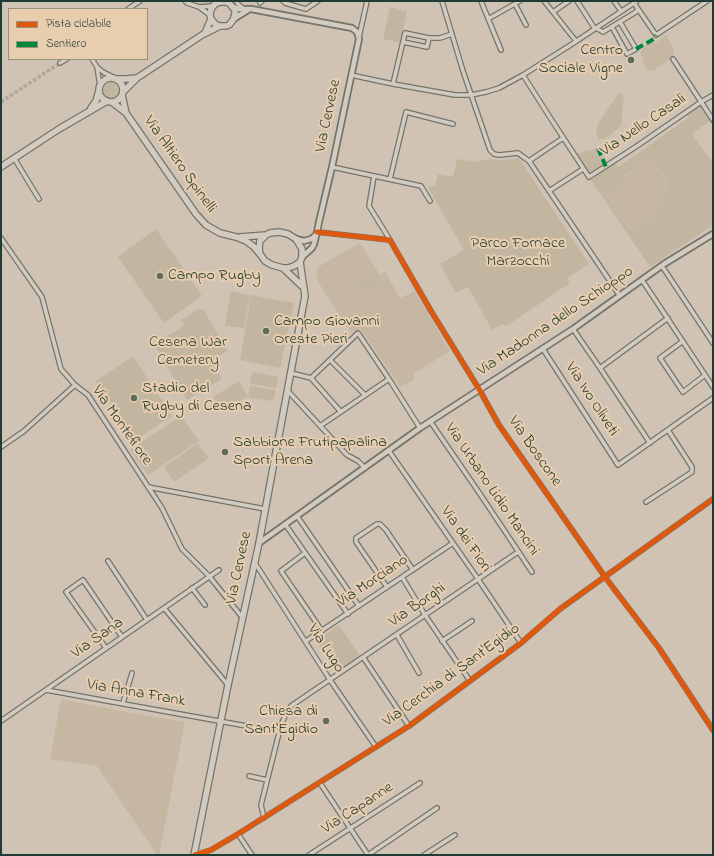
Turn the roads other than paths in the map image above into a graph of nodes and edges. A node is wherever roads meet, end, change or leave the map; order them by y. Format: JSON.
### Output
{"nodes":[{"id":1,"x":140,"y":1,"type":"edge"},
{"id":2,"x":185,"y":1,"type":"edge"},
{"id":3,"x":224,"y":1,"type":"edge"},
{"id":4,"x":283,"y":1,"type":"edge"},
{"id":5,"x":318,"y":1,"type":"edge"},
{"id":6,"x":366,"y":1,"type":"edge"},
{"id":7,"x":442,"y":1,"type":"edge"},
{"id":8,"x":481,"y":1,"type":"edge"},
{"id":9,"x":520,"y":1,"type":"edge"},
{"id":10,"x":544,"y":1,"type":"edge"},
{"id":11,"x":569,"y":1,"type":"edge"},
{"id":12,"x":577,"y":1,"type":"edge"},
{"id":13,"x":614,"y":1,"type":"edge"},
{"id":14,"x":707,"y":1,"type":"edge"},
{"id":15,"x":635,"y":2,"type":"edge"},
{"id":16,"x":235,"y":3,"type":"edge"},
{"id":17,"x":515,"y":4,"type":"junction"},
{"id":18,"x":213,"y":6,"type":"junction"},
{"id":19,"x":199,"y":7,"type":"junction"},
{"id":20,"x":130,"y":8,"type":"edge"},
{"id":21,"x":638,"y":8,"type":"junction"},
{"id":22,"x":252,"y":9,"type":"junction"},
{"id":23,"x":621,"y":11,"type":"junction"},
{"id":24,"x":553,"y":12,"type":"junction"},
{"id":25,"x":210,"y":17,"type":"junction"},
{"id":26,"x":235,"y":18,"type":"junction"},
{"id":27,"x":488,"y":19,"type":"junction"},
{"id":28,"x":620,"y":22,"type":"junction"},
{"id":29,"x":362,"y":25,"type":"junction"},
{"id":30,"x":526,"y":25,"type":"dead end"},
{"id":31,"x":220,"y":26,"type":"junction"},
{"id":32,"x":612,"y":27,"type":"junction"},
{"id":33,"x":352,"y":28,"type":"junction"},
{"id":34,"x":595,"y":29,"type":"junction"},
{"id":35,"x":205,"y":33,"type":"junction"},
{"id":36,"x":452,"y":34,"type":"junction"},
{"id":37,"x":429,"y":38,"type":"junction"},
{"id":38,"x":359,"y":39,"type":"junction"},
{"id":39,"x":576,"y":41,"type":"junction"},
{"id":40,"x":403,"y":42,"type":"junction"},
{"id":41,"x":501,"y":50,"type":"dead end"},
{"id":42,"x":673,"y":59,"type":"dead end"},
{"id":43,"x":65,"y":60,"type":"edge"},
{"id":44,"x":92,"y":60,"type":"edge"},
{"id":45,"x":60,"y":63,"type":"dead end"},
{"id":46,"x":96,"y":67,"type":"junction"},
{"id":47,"x":351,"y":75,"type":"junction"},
{"id":48,"x":523,"y":75,"type":"junction"},
{"id":49,"x":115,"y":78,"type":"junction"},
{"id":50,"x":137,"y":78,"type":"junction"},
{"id":51,"x":393,"y":84,"type":"junction"},
{"id":52,"x":99,"y":88,"type":"junction"},
{"id":53,"x":123,"y":93,"type":"junction"},
{"id":54,"x":471,"y":95,"type":"junction"},
{"id":55,"x":713,"y":95,"type":"edge"},
{"id":56,"x":109,"y":101,"type":"junction"},
{"id":57,"x":701,"y":102,"type":"junction"},
{"id":58,"x":90,"y":110,"type":"junction"},
{"id":59,"x":126,"y":113,"type":"junction"},
{"id":60,"x":713,"y":120,"type":"edge"},
{"id":61,"x":453,"y":124,"type":"dead end"},
{"id":62,"x":563,"y":138,"type":"junction"},
{"id":63,"x":14,"y":158,"type":"junction"},
{"id":64,"x":529,"y":161,"type":"junction"},
{"id":65,"x":332,"y":166,"type":"junction"},
{"id":66,"x":1,"y":167,"type":"edge"},
{"id":67,"x":583,"y":169,"type":"junction"},
{"id":68,"x":374,"y":176,"type":"junction"},
{"id":69,"x":390,"y":179,"type":"junction"},
{"id":70,"x":548,"y":191,"type":"junction"},
{"id":71,"x":39,"y":199,"type":"dead end"},
{"id":72,"x":430,"y":201,"type":"dead end"},
{"id":73,"x":317,"y":234,"type":"junction"},
{"id":74,"x":713,"y":234,"type":"edge"},
{"id":75,"x":266,"y":235,"type":"junction"},
{"id":76,"x":236,"y":237,"type":"junction"},
{"id":77,"x":1,"y":238,"type":"edge"},
{"id":78,"x":296,"y":239,"type":"junction"},
{"id":79,"x":390,"y":240,"type":"junction"},
{"id":80,"x":260,"y":254,"type":"junction"},
{"id":81,"x":301,"y":259,"type":"junction"},
{"id":82,"x":662,"y":266,"type":"junction"},
{"id":83,"x":283,"y":268,"type":"junction"},
{"id":84,"x":642,"y":280,"type":"junction"},
{"id":85,"x":302,"y":286,"type":"junction"},
{"id":86,"x":620,"y":296,"type":"junction"},
{"id":87,"x":668,"y":318,"type":"junction"},
{"id":88,"x":573,"y":329,"type":"junction"},
{"id":89,"x":683,"y":341,"type":"junction"},
{"id":90,"x":713,"y":343,"type":"edge"},
{"id":91,"x":543,"y":349,"type":"junction"},
{"id":92,"x":330,"y":360,"type":"junction"},
{"id":93,"x":600,"y":368,"type":"junction"},
{"id":94,"x":290,"y":373,"type":"junction"},
{"id":95,"x":705,"y":375,"type":"junction"},
{"id":96,"x":311,"y":378,"type":"junction"},
{"id":97,"x":389,"y":379,"type":"junction"},
{"id":98,"x":75,"y":385,"type":"junction"},
{"id":99,"x":713,"y":387,"type":"edge"},
{"id":100,"x":479,"y":389,"type":"junction"},
{"id":101,"x":287,"y":390,"type":"junction"},
{"id":102,"x":365,"y":395,"type":"junction"},
{"id":103,"x":713,"y":398,"type":"edge"},
{"id":104,"x":341,"y":412,"type":"junction"},
{"id":105,"x":430,"y":421,"type":"junction"},
{"id":106,"x":320,"y":426,"type":"junction"},
{"id":107,"x":420,"y":428,"type":"junction"},
{"id":108,"x":668,"y":430,"type":"junction"},
{"id":109,"x":650,"y":443,"type":"junction"},
{"id":110,"x":1,"y":447,"type":"edge"},
{"id":111,"x":389,"y":451,"type":"junction"},
{"id":112,"x":365,"y":468,"type":"junction"},
{"id":113,"x":148,"y":487,"type":"junction"},
{"id":114,"x":713,"y":499,"type":"edge"},
{"id":115,"x":646,"y":502,"type":"dead end"},
{"id":116,"x":265,"y":509,"type":"junction"},
{"id":117,"x":298,"y":516,"type":"junction"},
{"id":118,"x":286,"y":524,"type":"junction"},
{"id":119,"x":259,"y":543,"type":"junction"},
{"id":120,"x":453,"y":543,"type":"junction"},
{"id":121,"x":518,"y":552,"type":"junction"},
{"id":122,"x":305,"y":553,"type":"junction"},
{"id":123,"x":108,"y":561,"type":"dead end"},
{"id":124,"x":254,"y":562,"type":"junction"},
{"id":125,"x":219,"y":570,"type":"dead end"},
{"id":126,"x":412,"y":570,"type":"junction"},
{"id":127,"x":532,"y":572,"type":"dead end"},
{"id":128,"x":209,"y":576,"type":"junction"},
{"id":129,"x":402,"y":577,"type":"junction"},
{"id":130,"x":605,"y":577,"type":"junction"},
{"id":131,"x":478,"y":579,"type":"junction"},
{"id":132,"x":387,"y":587,"type":"junction"},
{"id":133,"x":192,"y":588,"type":"junction"},
{"id":134,"x":205,"y":605,"type":"dead end"},
{"id":135,"x":359,"y":606,"type":"junction"},
{"id":136,"x":164,"y":608,"type":"junction"},
{"id":137,"x":348,"y":614,"type":"junction"},
{"id":138,"x":425,"y":615,"type":"junction"},
{"id":139,"x":242,"y":617,"type":"junction"},
{"id":140,"x":147,"y":620,"type":"junction"},
{"id":141,"x":472,"y":621,"type":"dead end"},
{"id":142,"x":322,"y":631,"type":"junction"},
{"id":143,"x":397,"y":635,"type":"junction"},
{"id":144,"x":122,"y":637,"type":"junction"},
{"id":145,"x":442,"y":641,"type":"junction"},
{"id":146,"x":306,"y":642,"type":"junction"},
{"id":147,"x":521,"y":643,"type":"junction"},
{"id":148,"x":106,"y":648,"type":"junction"},
{"id":149,"x":363,"y":657,"type":"junction"},
{"id":150,"x":132,"y":673,"type":"dead end"},
{"id":151,"x":420,"y":673,"type":"dead end"},
{"id":152,"x":330,"y":680,"type":"junction"},
{"id":153,"x":470,"y":681,"type":"junction"},
{"id":154,"x":228,"y":685,"type":"junction"},
{"id":155,"x":46,"y":690,"type":"junction"},
{"id":156,"x":123,"y":703,"type":"junction"},
{"id":157,"x":1,"y":721,"type":"edge"},
{"id":158,"x":221,"y":722,"type":"junction"},
{"id":159,"x":409,"y":726,"type":"junction"},
{"id":160,"x":713,"y":730,"type":"edge"},
{"id":161,"x":280,"y":732,"type":"junction"},
{"id":162,"x":376,"y":747,"type":"junction"},
{"id":163,"x":249,"y":776,"type":"dead end"},
{"id":164,"x":267,"y":780,"type":"junction"},
{"id":165,"x":320,"y":783,"type":"junction"},
{"id":166,"x":420,"y":783,"type":"dead end"},
{"id":167,"x":437,"y":808,"type":"dead end"},
{"id":168,"x":264,"y":818,"type":"junction"},
{"id":169,"x":350,"y":829,"type":"junction"},
{"id":170,"x":238,"y":834,"type":"junction"},
{"id":171,"x":455,"y":835,"type":"dead end"},
{"id":172,"x":195,"y":855,"type":"edge"},
{"id":173,"x":252,"y":855,"type":"edge"},
{"id":174,"x":309,"y":855,"type":"edge"},
{"id":175,"x":368,"y":855,"type":"edge"},
{"id":176,"x":424,"y":855,"type":"edge"}],
"edges":[{"from":1,"to":20,"type":"street"},
{"from":2,"to":19,"type":"street"},
{"from":3,"to":16,"type":"main road"},
{"from":3,"to":18,"type":"main road"},
{"from":4,"to":5,"type":"street"},
{"from":6,"to":29,"type":"street","name":"Via Cervese"},
{"from":7,"to":36,"type":"street"},
{"from":8,"to":27,"type":"street"},
{"from":9,"to":17,"type":"street"},
{"from":10,"to":24,"type":"street"},
{"from":11,"to":24,"type":"street"},
{"from":12,"to":34,"type":"street"},
{"from":13,"to":23,"type":"street"},
{"from":14,"to":21,"type":"street"},
{"from":15,"to":21,"type":"street"},
{"from":15,"to":23,"type":"street"},
{"from":16,"to":22,"type":"street"},
{"from":16,"to":26,"type":"main road"},
{"from":17,"to":27,"type":"street"},
{"from":17,"to":30,"type":"street"},
{"from":18,"to":19,"type":"street"},
{"from":18,"to":25,"type":"main road"},
{"from":19,"to":25,"type":"street"},
{"from":21,"to":28,"type":"street"},
{"from":22,"to":26,"type":"street"},
{"from":22,"to":33,"type":"street"},
{"from":23,"to":34,"type":"street"},
{"from":24,"to":39,"type":"street"},
{"from":25,"to":31,"type":"main road"},
{"from":25,"to":35,"type":"main road"},
{"from":26,"to":31,"type":"main road"},
{"from":27,"to":41,"type":"street"},
{"from":28,"to":32,"type":"street"},
{"from":28,"to":32,"type":"street"},
{"from":29,"to":33,"type":"street"},
{"from":29,"to":38,"type":"street","name":"Via Cervese"},
{"from":31,"to":35,"type":"main road"},
{"from":32,"to":34,"type":"street"},
{"from":33,"to":38,"type":"street"},
{"from":34,"to":39,"type":"street"},
{"from":35,"to":50,"type":"main road"},
{"from":36,"to":37,"type":"street"},
{"from":36,"to":54,"type":"street"},
{"from":37,"to":40,"type":"street"},
{"from":37,"to":40,"type":"street"},
{"from":38,"to":47,"type":"street","name":"Via Cervese"},
{"from":39,"to":48,"type":"street"},
{"from":40,"to":51,"type":"street"},
{"from":42,"to":57,"type":"street"},
{"from":43,"to":45,"type":"street"},
{"from":44,"to":46,"type":"street"},
{"from":46,"to":49,"type":"street"},
{"from":46,"to":52,"type":"street"},
{"from":47,"to":51,"type":"street"},
{"from":47,"to":65,"type":"street","name":"Via Cervese"},
{"from":48,"to":54,"type":"street"},
{"from":48,"to":62,"type":"street"},
{"from":49,"to":50,"type":"main road"},
{"from":49,"to":52,"type":"main road"},
{"from":49,"to":53,"type":"main road"},
{"from":50,"to":53,"type":"main road"},
{"from":51,"to":54,"type":"street"},
{"from":52,"to":56,"type":"main road"},
{"from":52,"to":58,"type":"main road"},
{"from":53,"to":56,"type":"main road"},
{"from":53,"to":59,"type":"main road","name":"Via Altiero Spinelli"},
{"from":54,"to":64,"type":"street"},
{"from":55,"to":57,"type":"street","name":"Via Nello Casali"},
{"from":56,"to":58,"type":"main road"},
{"from":56,"to":59,"type":"main road","name":"Via Altiero Spinelli"},
{"from":57,"to":60,"type":"street"},
{"from":57,"to":67,"type":"street","name":"Via Nello Casali"},
{"from":58,"to":63,"type":"main road"},
{"from":59,"to":76,"type":"main road","name":"Via Altiero Spinelli"},
{"from":61,"to":69,"type":"street"},
{"from":62,"to":64,"type":"street"},
{"from":62,"to":67,"type":"street"},
{"from":63,"to":66,"type":"main road"},
{"from":63,"to":71,"type":"street"},
{"from":64,"to":70,"type":"street"},
{"from":65,"to":68,"type":"street"},
{"from":65,"to":73,"type":"street","name":"Via Cervese"},
{"from":67,"to":70,"type":"street"},
{"from":68,"to":69,"type":"street"},
{"from":68,"to":79,"type":"street","name":"Via Boscone"},
{"from":69,"to":72,"type":"street"},
{"from":70,"to":86,"type":"street"},
{"from":73,"to":78,"type":"street"},
{"from":73,"to":79,"type":"street"},
{"from":73,"to":81,"type":"street","name":"Via Cervese"},
{"from":74,"to":82,"type":"street","name":"Via Madonna dello Schioppo"},
{"from":75,"to":76,"type":"main road","name":"Via Altiero Spinelli"},
{"from":75,"to":78,"type":"main road"},
{"from":75,"to":80,"type":"main road"},
{"from":76,"to":80,"type":"main road","name":"Via Altiero Spinelli"},
{"from":77,"to":98,"type":"street","name":"Via Montefiore"},
{"from":78,"to":81,"type":"main road"},
{"from":79,"to":100,"type":"street","name":"Via Boscone"},
{"from":80,"to":83,"type":"main road"},
{"from":81,"to":83,"type":"main road"},
{"from":81,"to":85,"type":"main road","name":"Via Cervese"},
{"from":82,"to":84,"type":"street","name":"Via Madonna dello Schioppo"},
{"from":82,"to":90,"type":"street"},
{"from":83,"to":85,"type":"main road"},
{"from":84,"to":86,"type":"street","name":"Via Madonna dello Schioppo"},
{"from":84,"to":87,"type":"street"},
{"from":85,"to":94,"type":"main road","name":"Via Cervese"},
{"from":86,"to":88,"type":"street","name":"Via Madonna dello Schioppo"},
{"from":87,"to":89,"type":"street"},
{"from":87,"to":93,"type":"street"},
{"from":88,"to":91,"type":"street","name":"Via Madonna dello Schioppo"},
{"from":88,"to":93,"type":"street"},
{"from":89,"to":95,"type":"street"},
{"from":89,"to":95,"type":"street"},
{"from":91,"to":100,"type":"street","name":"Via Madonna dello Schioppo"},
{"from":91,"to":109,"type":"street","name":"Via Ivo Oliveti"},
{"from":92,"to":96,"type":"street"},
{"from":92,"to":97,"type":"street"},
{"from":92,"to":102,"type":"street"},
{"from":93,"to":109,"type":"street"},
{"from":94,"to":96,"type":"street"},
{"from":94,"to":101,"type":"main road","name":"Via Cervese"},
{"from":95,"to":99,"type":"street"},
{"from":96,"to":104,"type":"street"},
{"from":97,"to":102,"type":"street"},
{"from":97,"to":107,"type":"street"},
{"from":98,"to":110,"type":"street"},
{"from":98,"to":113,"type":"street","name":"Via Montefiore"},
{"from":100,"to":105,"type":"street","name":"Via Madonna dello Schioppo"},
{"from":100,"to":130,"type":"street","name":"Via Boscone"},
{"from":101,"to":106,"type":"street"},
{"from":101,"to":116,"type":"main road","name":"Via Cervese"},
{"from":102,"to":104,"type":"street"},
{"from":103,"to":108,"type":"street"},
{"from":104,"to":106,"type":"street"},
{"from":105,"to":107,"type":"street","name":"Via Madonna dello Schioppo"},
{"from":105,"to":121,"type":"street","name":"Via Urbano Lidio Mancini"},
{"from":106,"to":112,"type":"street"},
{"from":107,"to":111,"type":"street","name":"Via Madonna dello Schioppo"},
{"from":108,"to":109,"type":"street"},
{"from":108,"to":115,"type":"street"},
{"from":111,"to":112,"type":"street","name":"Via Madonna dello Schioppo"},
{"from":111,"to":120,"type":"street","name":"Via dei Fiori"},
{"from":112,"to":117,"type":"street","name":"Via Madonna dello Schioppo"},
{"from":113,"to":116,"type":"street"},
{"from":113,"to":128,"type":"street","name":"Via Montefiore"},
{"from":114,"to":130,"type":"street","name":"Via Cerchia di Sant'Egidio"},
{"from":116,"to":119,"type":"main road","name":"Via Cervese"},
{"from":117,"to":118,"type":"street","name":"Via Madonna dello Schioppo"},
{"from":117,"to":135,"type":"street"},
{"from":118,"to":119,"type":"street","name":"Via Madonna dello Schioppo"},
{"from":118,"to":122,"type":"street"},
{"from":119,"to":124,"type":"main road","name":"Via Cervese"},
{"from":120,"to":126,"type":"street","name":"Via Morciano"},
{"from":120,"to":131,"type":"street","name":"Via dei Fiori"},
{"from":121,"to":127,"type":"street","name":"Via Urbano Lidio Mancini"},
{"from":121,"to":131,"type":"street","name":"Via Borghi"},
{"from":122,"to":137,"type":"street"},
{"from":122,"to":142,"type":"street"},
{"from":123,"to":140,"type":"street"},
{"from":124,"to":139,"type":"main road","name":"Via Cervese"},
{"from":124,"to":146,"type":"street","name":"Via Lugo"},
{"from":125,"to":128,"type":"street","name":"Via Sana"},
{"from":126,"to":129,"type":"street","name":"Via Morciano"},
{"from":126,"to":132,"type":"street"},
{"from":128,"to":133,"type":"street","name":"Via Sana"},
{"from":128,"to":139,"type":"street","name":"Via Montefiore"},
{"from":129,"to":132,"type":"street","name":"Via Morciano"},
{"from":129,"to":138,"type":"street"},
{"from":130,"to":147,"type":"street","name":"Via Cerchia di Sant'Egidio"},
{"from":130,"to":160,"type":"street","name":"Via Boscone"},
{"from":131,"to":138,"type":"street","name":"Via Borghi"},
{"from":131,"to":147,"type":"street","name":"Via dei Fiori"},
{"from":132,"to":135,"type":"street","name":"Via Morciano"},
{"from":133,"to":134,"type":"street"},
{"from":133,"to":136,"type":"street","name":"Via Sana"},
{"from":135,"to":137,"type":"street","name":"Via Morciano"},
{"from":136,"to":140,"type":"street","name":"Via Sana"},
{"from":136,"to":154,"type":"street"},
{"from":137,"to":142,"type":"street","name":"Via Morciano"},
{"from":138,"to":143,"type":"street","name":"Via Borghi"},
{"from":138,"to":145,"type":"street"},
{"from":139,"to":154,"type":"main road","name":"Via Cervese"},
{"from":140,"to":144,"type":"street","name":"Via Sana"},
{"from":141,"to":145,"type":"street"},
{"from":142,"to":146,"type":"street","name":"Via Morciano"},
{"from":143,"to":149,"type":"street","name":"Via Borghi"},
{"from":143,"to":151,"type":"street"},
{"from":144,"to":148,"type":"street","name":"Via Sana"},
{"from":144,"to":148,"type":"street"},
{"from":145,"to":153,"type":"street"},
{"from":146,"to":152,"type":"street","name":"Via Lugo"},
{"from":147,"to":153,"type":"street","name":"Via Cerchia di Sant'Egidio"},
{"from":148,"to":155,"type":"street","name":"Via Sana"},
{"from":149,"to":152,"type":"street","name":"Via Borghi"},
{"from":149,"to":159,"type":"street"},
{"from":150,"to":156,"type":"street"},
{"from":152,"to":161,"type":"street","name":"Via Borghi"},
{"from":152,"to":162,"type":"street","name":"Via Lugo"},
{"from":153,"to":159,"type":"street","name":"Via Cerchia di Sant'Egidio"},
{"from":154,"to":158,"type":"main road","name":"Via Cervese"},
{"from":155,"to":156,"type":"street","name":"Via Anna Frank"},
{"from":155,"to":157,"type":"street","name":"Via Sana"},
{"from":156,"to":158,"type":"street","name":"Via Anna Frank"},
{"from":158,"to":161,"type":"street","name":"Via Anna Frank"},
{"from":158,"to":172,"type":"main road","name":"Via Cervese"},
{"from":159,"to":162,"type":"street","name":"Via Cerchia di Sant'Egidio"},
{"from":161,"to":164,"type":"street","name":"Via Borghi"},
{"from":162,"to":165,"type":"street","name":"Via Cerchia di Sant'Egidio"},
{"from":163,"to":164,"type":"street"},
{"from":164,"to":168,"type":"street","name":"Via Borghi"},
{"from":165,"to":168,"type":"street","name":"Via Cerchia di Sant'Egidio"},
{"from":165,"to":169,"type":"street"},
{"from":166,"to":169,"type":"street","name":"Via Capanne"},
{"from":167,"to":175,"type":"street"},
{"from":168,"to":170,"type":"street","name":"Via Cerchia di Sant'Egidio"},
{"from":169,"to":174,"type":"street","name":"Via Capanne"},
{"from":169,"to":175,"type":"street"},
{"from":170,"to":172,"type":"street","name":"Via Cerchia di Sant'Egidio"},
{"from":170,"to":173,"type":"street"},
{"from":171,"to":176,"type":"street"}]}
